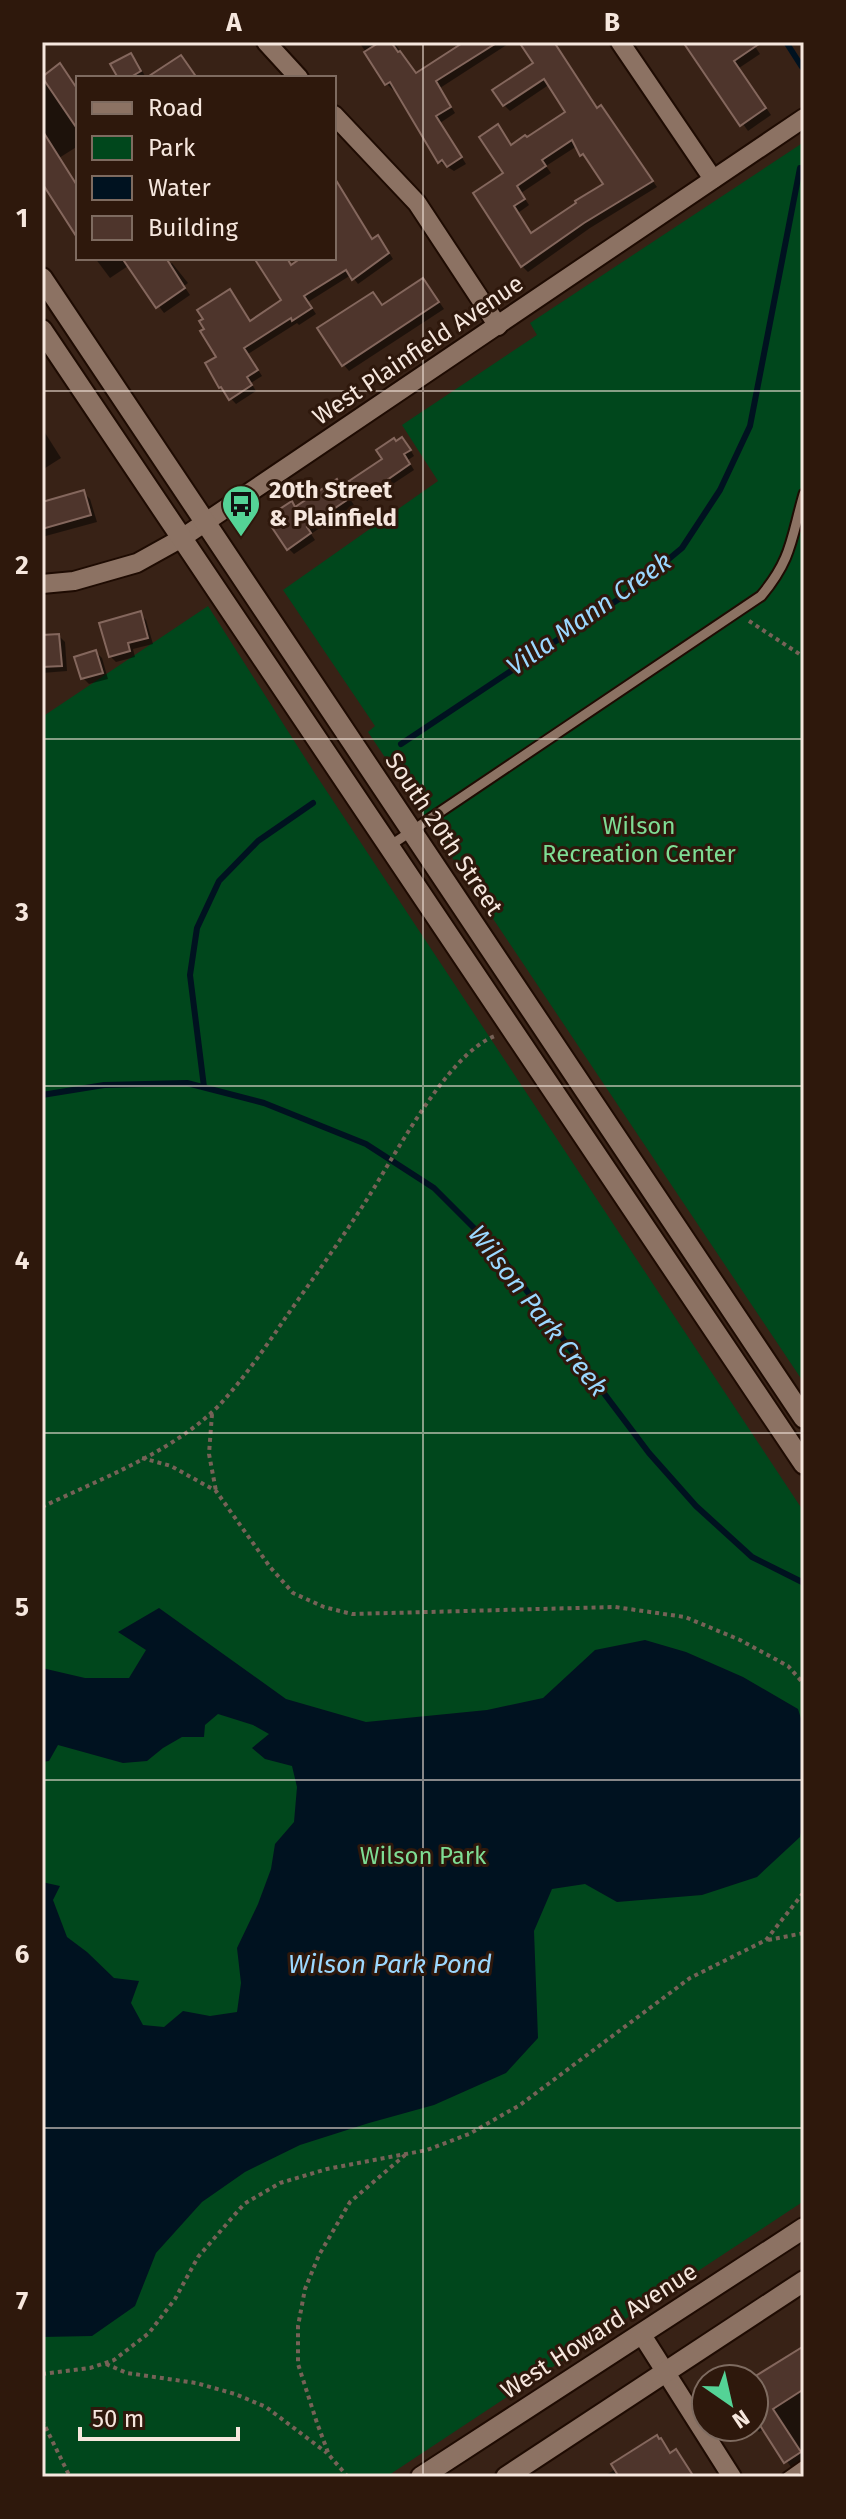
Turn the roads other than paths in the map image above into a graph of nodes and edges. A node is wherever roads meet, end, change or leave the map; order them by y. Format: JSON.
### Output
{"nodes":[{"id":1,"x":266,"y":42,"type":"edge"},
{"id":2,"x":620,"y":42,"type":"edge"},
{"id":3,"x":297,"y":76,"type":"edge"},
{"id":4,"x":336,"y":117,"type":"edge"},
{"id":5,"x":804,"y":118,"type":"edge"},
{"id":6,"x":713,"y":179,"type":"junction"},
{"id":7,"x":42,"y":278,"type":"edge"},
{"id":8,"x":498,"y":326,"type":"junction"},
{"id":9,"x":42,"y":330,"type":"edge"},
{"id":10,"x":804,"y":494,"type":"edge"},
{"id":11,"x":206,"y":523,"type":"junction"},
{"id":12,"x":182,"y":538,"type":"junction"},
{"id":13,"x":42,"y":584,"type":"edge"},
{"id":14,"x":412,"y":832,"type":"junction"},
{"id":15,"x":388,"y":847,"type":"junction"},
{"id":16,"x":535,"y":1015,"type":"junction"},
{"id":17,"x":512,"y":1030,"type":"junction"},
{"id":18,"x":804,"y":1418,"type":"edge"},
{"id":19,"x":804,"y":1464,"type":"edge"},
{"id":20,"x":804,"y":2228,"type":"edge"},
{"id":21,"x":804,"y":2281,"type":"edge"},
{"id":22,"x":642,"y":2335,"type":"junction"},
{"id":23,"x":665,"y":2373,"type":"junction"},
{"id":24,"x":804,"y":2465,"type":"edge"},
{"id":25,"x":421,"y":2477,"type":"edge"},
{"id":26,"x":506,"y":2477,"type":"edge"},
{"id":27,"x":732,"y":2477,"type":"edge"},
{"id":28,"x":787,"y":2477,"type":"edge"}],
"edges":[{"from":1,"to":3,"type":"street"},
{"from":2,"to":6,"type":"street"},
{"from":4,"to":8,"type":"street"},
{"from":5,"to":6,"type":"street","name":"West Plainfield Avenue"},
{"from":6,"to":8,"type":"street","name":"West Plainfield Avenue"},
{"from":7,"to":11,"type":"street","name":"South 20th Street"},
{"from":8,"to":11,"type":"street","name":"West Plainfield Avenue"},
{"from":9,"to":12,"type":"street"},
{"from":10,"to":14,"type":"lane"},
{"from":11,"to":12,"type":"street","name":"West Plainfield Avenue"},
{"from":11,"to":14,"type":"street","name":"South 20th Street"},
{"from":12,"to":13,"type":"street","name":"West Plainfield Avenue"},
{"from":12,"to":15,"type":"street"},
{"from":14,"to":15,"type":"lane"},
{"from":14,"to":16,"type":"street","name":"South 20th Street"},
{"from":15,"to":17,"type":"street"},
{"from":16,"to":17,"type":"lane"},
{"from":16,"to":18,"type":"street","name":"South 20th Street"},
{"from":17,"to":19,"type":"street"},
{"from":20,"to":22,"type":"street","name":"West Howard Avenue"},
{"from":21,"to":23,"type":"street"},
{"from":22,"to":23,"type":"street"},
{"from":22,"to":25,"type":"street","name":"West Howard Avenue"},
{"from":23,"to":26,"type":"street"},
{"from":23,"to":27,"type":"street"},
{"from":24,"to":28,"type":"lane"}]}
